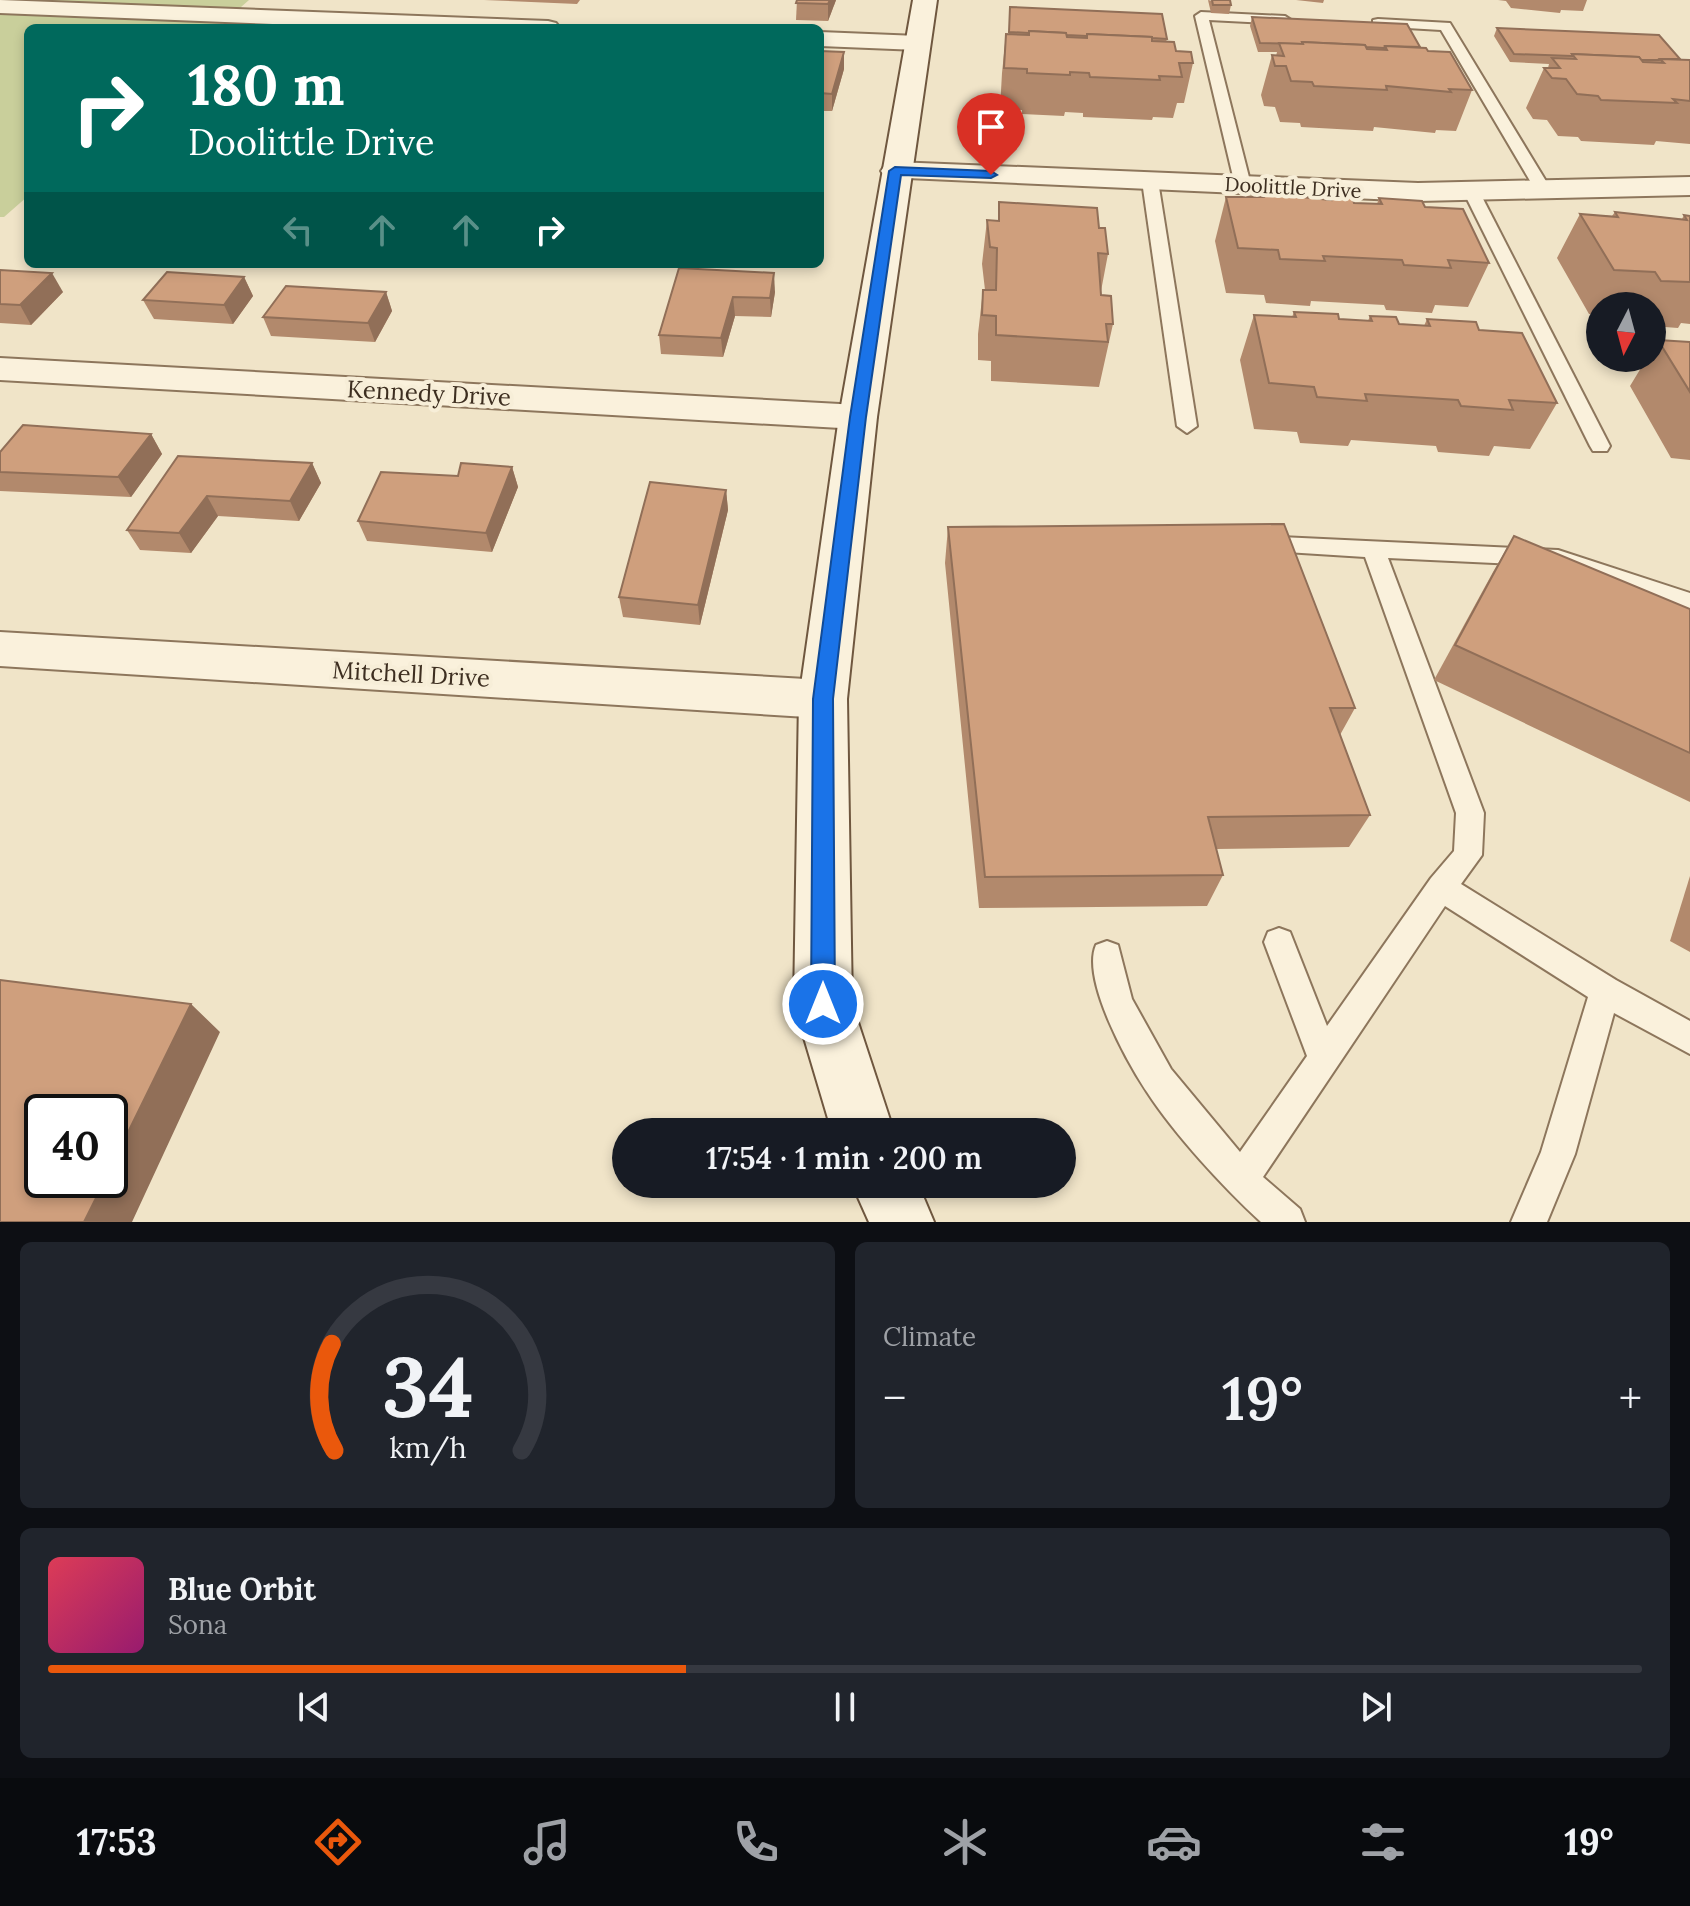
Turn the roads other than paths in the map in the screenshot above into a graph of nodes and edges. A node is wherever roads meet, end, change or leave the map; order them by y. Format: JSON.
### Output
{"nodes":[{"id":1,"x":925,"y":0,"type":"edge"},
{"id":2,"x":0,"y":6,"type":"edge"},
{"id":3,"x":1308,"y":21,"type":"edge"},
{"id":4,"x":1369,"y":23,"type":"edge"},
{"id":5,"x":448,"y":24,"type":"edge"},
{"id":6,"x":824,"y":39,"type":"edge"},
{"id":7,"x":918,"y":43,"type":"junction"},
{"id":8,"x":895,"y":171,"type":"junction"},
{"id":9,"x":1150,"y":181,"type":"junction"},
{"id":10,"x":1243,"y":185,"type":"junction"},
{"id":11,"x":1690,"y":186,"type":"edge"},
{"id":12,"x":1544,"y":191,"type":"junction"},
{"id":13,"x":1472,"y":193,"type":"junction"},
{"id":14,"x":0,"y":369,"type":"edge"},
{"id":15,"x":858,"y":417,"type":"junction"},
{"id":16,"x":1187,"y":426,"type":"dead end"},
{"id":17,"x":1600,"y":446,"type":"dead end"},
{"id":18,"x":1236,"y":543,"type":"edge"},
{"id":19,"x":1374,"y":550,"type":"junction"},
{"id":20,"x":1690,"y":602,"type":"edge"},
{"id":21,"x":0,"y":649,"type":"edge"},
{"id":22,"x":823,"y":699,"type":"junction"},
{"id":23,"x":1441,"y":887,"type":"junction"},
{"id":24,"x":1279,"y":942,"type":"dead end"},
{"id":25,"x":1107,"y":955,"type":"dead end"},
{"id":26,"x":1605,"y":991,"type":"junction"},
{"id":27,"x":1690,"y":1038,"type":"edge"},
{"id":28,"x":1324,"y":1058,"type":"junction"},
{"id":29,"x":859,"y":1118,"type":"edge"},
{"id":30,"x":1241,"y":1180,"type":"junction"},
{"id":31,"x":891,"y":1198,"type":"edge"},
{"id":32,"x":902,"y":1222,"type":"edge"},
{"id":33,"x":1287,"y":1222,"type":"edge"},
{"id":34,"x":1529,"y":1222,"type":"edge"}],
"edges":[{"from":1,"to":7,"type":"street"},
{"from":2,"to":5,"type":"street"},
{"from":3,"to":10,"type":"lane"},
{"from":4,"to":12,"type":"lane"},
{"from":6,"to":7,"type":"street"},
{"from":7,"to":8,"type":"street"},
{"from":8,"to":9,"type":"street","name":"Doolittle Drive"},
{"from":8,"to":15,"type":"street"},
{"from":9,"to":10,"type":"street","name":"Doolittle Drive"},
{"from":9,"to":16,"type":"lane"},
{"from":10,"to":13,"type":"street","name":"Doolittle Drive"},
{"from":11,"to":12,"type":"street","name":"Doolittle Drive"},
{"from":12,"to":13,"type":"street","name":"Doolittle Drive"},
{"from":13,"to":17,"type":"lane"},
{"from":14,"to":15,"type":"street","name":"Kennedy Drive"},
{"from":15,"to":22,"type":"street"},
{"from":18,"to":19,"type":"lane"},
{"from":19,"to":20,"type":"lane"},
{"from":19,"to":23,"type":"lane"},
{"from":21,"to":22,"type":"street","name":"Mitchell Drive"},
{"from":22,"to":29,"type":"street"},
{"from":23,"to":26,"type":"lane"},
{"from":23,"to":28,"type":"lane"},
{"from":24,"to":28,"type":"lane"},
{"from":25,"to":30,"type":"lane"},
{"from":26,"to":27,"type":"lane"},
{"from":26,"to":34,"type":"lane"},
{"from":28,"to":30,"type":"lane"},
{"from":30,"to":33,"type":"lane"},
{"from":31,"to":32,"type":"street"}]}
